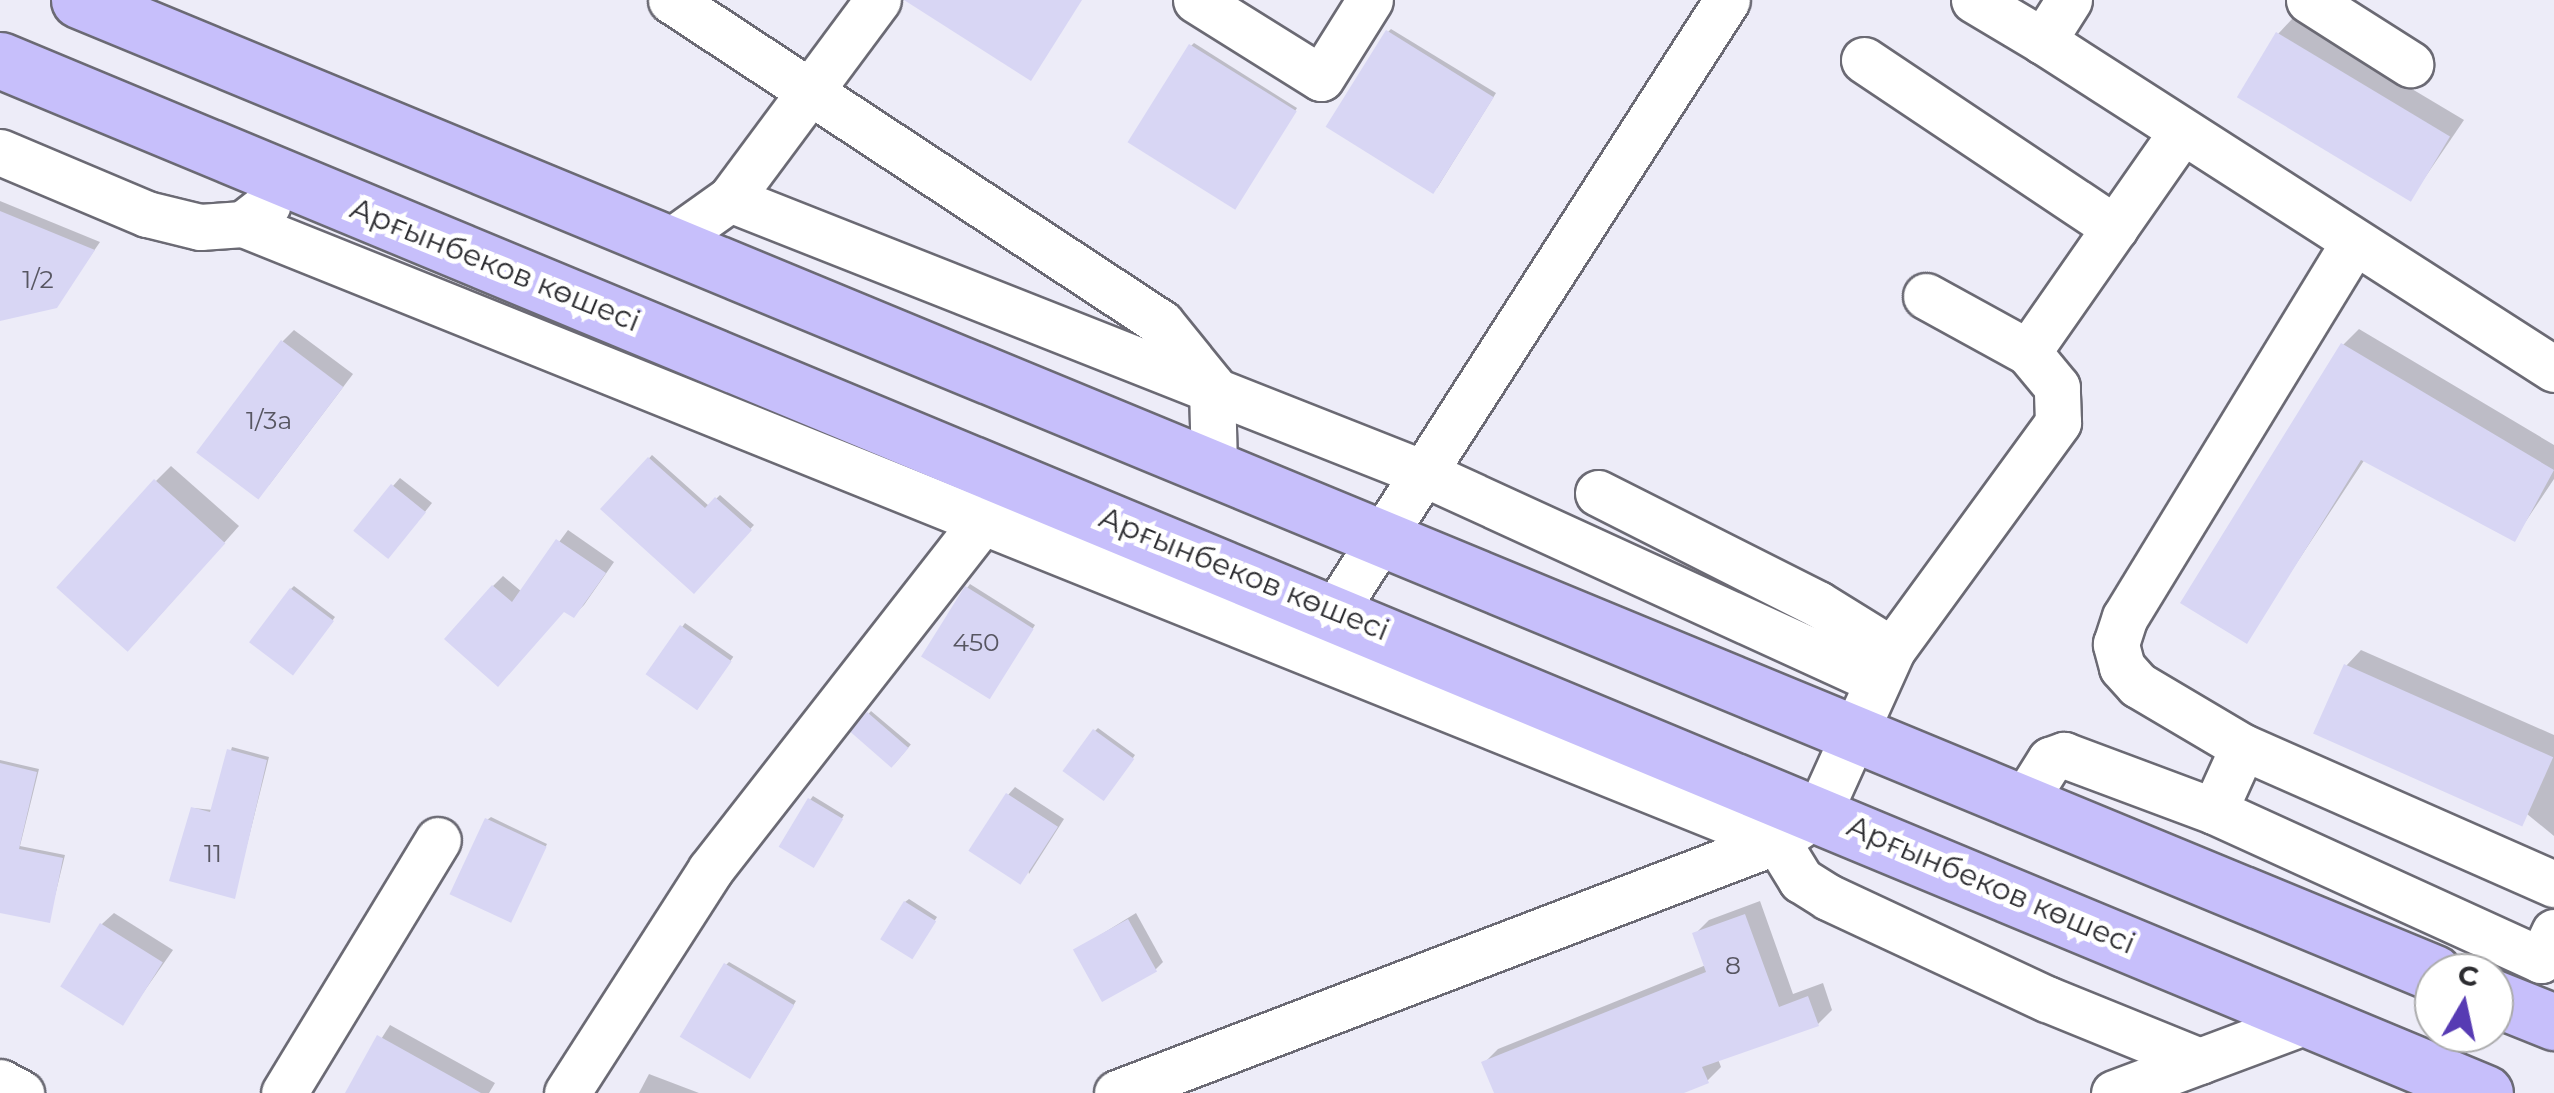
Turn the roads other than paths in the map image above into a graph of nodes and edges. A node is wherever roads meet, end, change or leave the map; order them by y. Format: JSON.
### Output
{"nodes":[{"id":1,"x":79,"y":0,"type":"edge"},
{"id":2,"x":671,"y":0,"type":"edge"},
{"id":3,"x":878,"y":0,"type":"edge"},
{"id":4,"x":1196,"y":0,"type":"edge"},
{"id":5,"x":1370,"y":0,"type":"edge"},
{"id":6,"x":1726,"y":0,"type":"edge"},
{"id":7,"x":1974,"y":0,"type":"edge"},
{"id":8,"x":2069,"y":0,"type":"edge"},
{"id":9,"x":2309,"y":0,"type":"edge"},
{"id":10,"x":2043,"y":41,"type":"junction"},
{"id":11,"x":0,"y":60,"type":"edge"},
{"id":12,"x":1864,"y":60,"type":"dead end"},
{"id":13,"x":2410,"y":64,"type":"dead end"},
{"id":14,"x":814,"y":92,"type":"junction"},
{"id":15,"x":2181,"y":133,"type":"junction"},
{"id":16,"x":0,"y":152,"type":"edge"},
{"id":17,"x":296,"y":182,"type":"junction"},
{"id":18,"x":730,"y":199,"type":"junction"},
{"id":19,"x":243,"y":224,"type":"junction"},
{"id":20,"x":2115,"y":228,"type":"junction"},
{"id":21,"x":668,"y":242,"type":"junction"},
{"id":22,"x":2353,"y":244,"type":"junction"},
{"id":23,"x":1926,"y":296,"type":"dead end"},
{"id":24,"x":2028,"y":352,"type":"junction"},
{"id":25,"x":2553,"y":372,"type":"edge"},
{"id":26,"x":1212,"y":386,"type":"junction"},
{"id":27,"x":1214,"y":469,"type":"junction"},
{"id":28,"x":1423,"y":473,"type":"junction"},
{"id":29,"x":1598,"y":493,"type":"dead end"},
{"id":30,"x":982,"y":522,"type":"junction"},
{"id":31,"x":1379,"y":540,"type":"junction"},
{"id":32,"x":1334,"y":612,"type":"junction"},
{"id":33,"x":1883,"y":665,"type":"junction"},
{"id":34,"x":1856,"y":734,"type":"junction"},
{"id":35,"x":2242,"y":747,"type":"junction"},
{"id":36,"x":2023,"y":803,"type":"junction"},
{"id":37,"x":2214,"y":811,"type":"junction"},
{"id":38,"x":1798,"y":827,"type":"junction"},
{"id":39,"x":438,"y":840,"type":"dead end"},
{"id":40,"x":2554,"y":884,"type":"edge"},
{"id":41,"x":2550,"y":952,"type":"edge"},
{"id":42,"x":2414,"y":965,"type":"edge"},
{"id":43,"x":2514,"y":1006,"type":"edge"},
{"id":44,"x":2309,"y":1020,"type":"junction"},
{"id":45,"x":2554,"y":1022,"type":"edge"},
{"id":46,"x":2200,"y":1060,"type":"junction"},
{"id":47,"x":0,"y":1082,"type":"edge"},
{"id":48,"x":21,"y":1093,"type":"edge"},
{"id":49,"x":284,"y":1093,"type":"edge"},
{"id":50,"x":566,"y":1093,"type":"edge"},
{"id":51,"x":1117,"y":1093,"type":"edge"},
{"id":52,"x":2114,"y":1093,"type":"edge"},
{"id":53,"x":2485,"y":1093,"type":"edge"}],
"edges":[{"from":1,"to":21,"type":"main road"},
{"from":2,"to":14,"type":"street"},
{"from":3,"to":14,"type":"street"},
{"from":4,"to":5,"type":"street"},
{"from":6,"to":28,"type":"street"},
{"from":7,"to":10,"type":"street"},
{"from":8,"to":10,"type":"street"},
{"from":9,"to":13,"type":"street"},
{"from":10,"to":15,"type":"street"},
{"from":11,"to":17,"type":"main road","name":"Арғынбеков көшесі"},
{"from":12,"to":20,"type":"street"},
{"from":14,"to":18,"type":"street"},
{"from":14,"to":26,"type":"street"},
{"from":15,"to":20,"type":"street"},
{"from":15,"to":22,"type":"street"},
{"from":16,"to":19,"type":"street"},
{"from":17,"to":19,"type":"street"},
{"from":17,"to":32,"type":"main road","name":"Арғынбеков көшесі"},
{"from":18,"to":21,"type":"street"},
{"from":18,"to":26,"type":"street"},
{"from":19,"to":30,"type":"street"},
{"from":20,"to":24,"type":"street"},
{"from":21,"to":27,"type":"main road"},
{"from":22,"to":25,"type":"street"},
{"from":22,"to":35,"type":"street"},
{"from":23,"to":24,"type":"street"},
{"from":24,"to":33,"type":"street"},
{"from":26,"to":27,"type":"street"},
{"from":26,"to":28,"type":"street"},
{"from":27,"to":31,"type":"main road"},
{"from":28,"to":31,"type":"street"},
{"from":28,"to":33,"type":"street"},
{"from":29,"to":33,"type":"street"},
{"from":30,"to":38,"type":"street"},
{"from":30,"to":50,"type":"street"},
{"from":31,"to":32,"type":"street"},
{"from":31,"to":34,"type":"main road"},
{"from":32,"to":38,"type":"main road","name":"Арғынбеков көшесі"},
{"from":33,"to":34,"type":"street"},
{"from":34,"to":36,"type":"main road"},
{"from":34,"to":38,"type":"street"},
{"from":35,"to":37,"type":"street"},
{"from":35,"to":40,"type":"street"},
{"from":36,"to":37,"type":"street"},
{"from":36,"to":42,"type":"main road"},
{"from":37,"to":41,"type":"street"},
{"from":38,"to":44,"type":"main road","name":"Арғынбеков көшесі"},
{"from":38,"to":46,"type":"street"},
{"from":38,"to":51,"type":"street"},
{"from":39,"to":49,"type":"street"},
{"from":43,"to":45,"type":"main road"},
{"from":44,"to":46,"type":"street"},
{"from":44,"to":53,"type":"main road","name":"Арғынбеков көшесі"},
{"from":46,"to":52,"type":"street"},
{"from":47,"to":48,"type":"street"}]}
